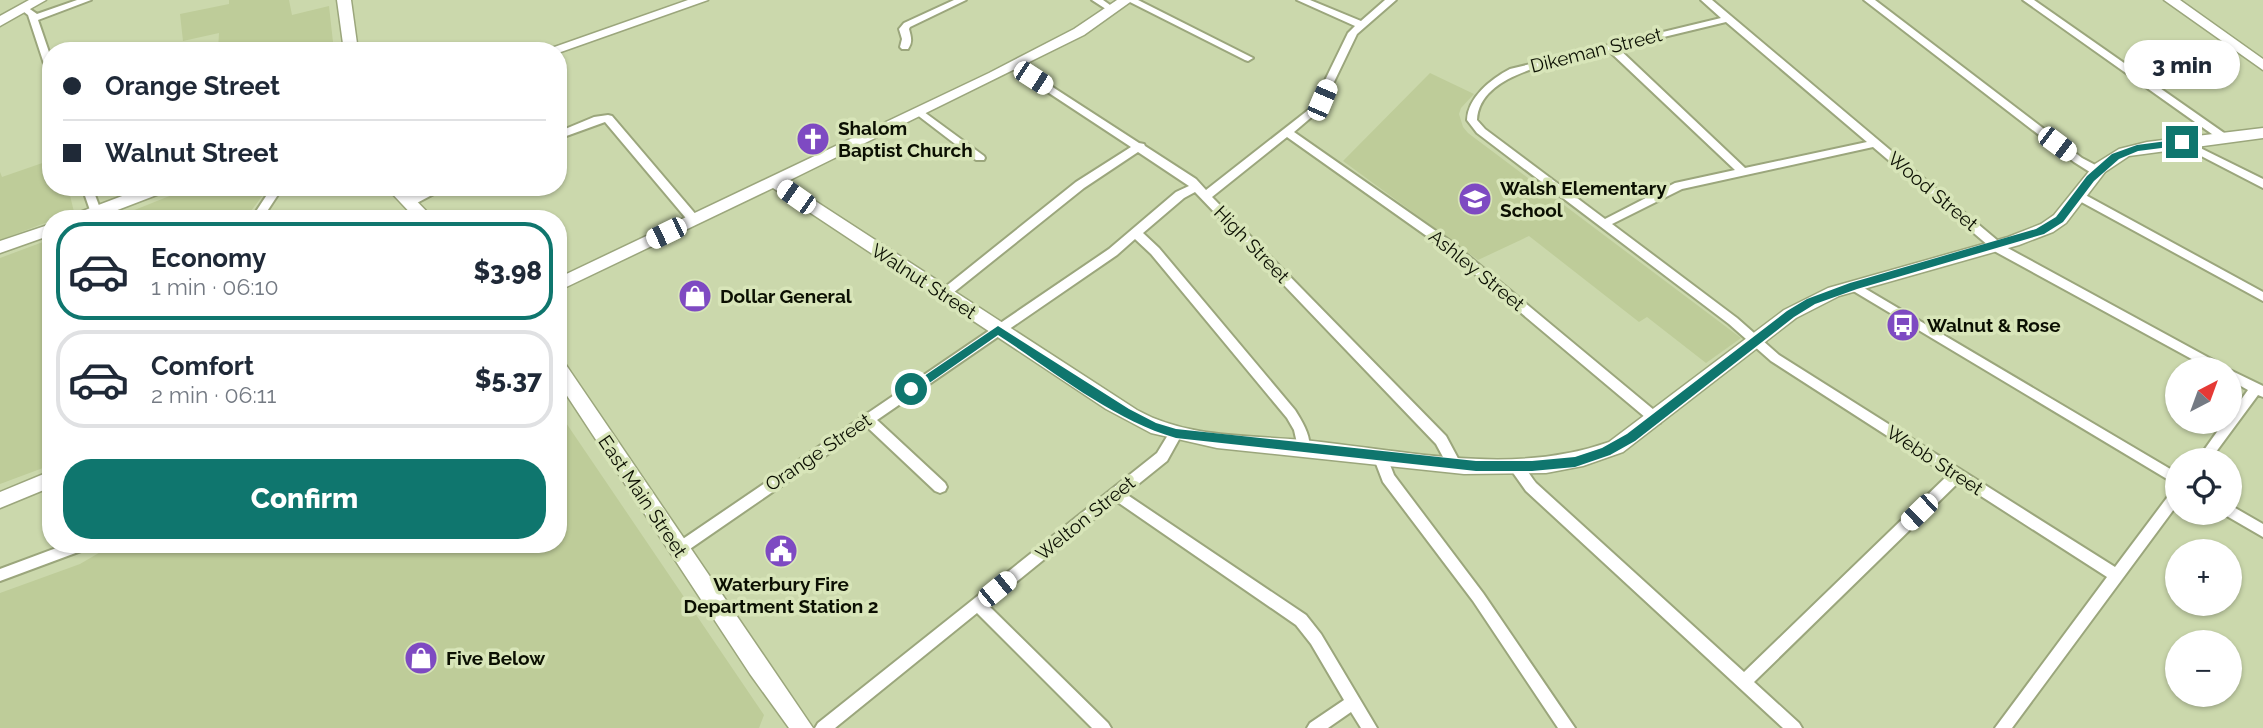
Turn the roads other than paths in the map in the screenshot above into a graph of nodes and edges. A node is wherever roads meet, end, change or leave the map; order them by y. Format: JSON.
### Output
{"nodes":[{"id":1,"x":39,"y":0,"type":"edge"},
{"id":2,"x":86,"y":0,"type":"edge"},
{"id":3,"x":344,"y":0,"type":"edge"},
{"id":4,"x":701,"y":0,"type":"edge"},
{"id":5,"x":961,"y":0,"type":"edge"},
{"id":6,"x":1097,"y":0,"type":"edge"},
{"id":7,"x":1128,"y":0,"type":"edge"},
{"id":8,"x":1302,"y":0,"type":"edge"},
{"id":9,"x":1391,"y":0,"type":"edge"},
{"id":10,"x":1706,"y":0,"type":"edge"},
{"id":11,"x":1868,"y":0,"type":"edge"},
{"id":12,"x":2028,"y":0,"type":"edge"},
{"id":13,"x":2171,"y":0,"type":"edge"},
{"id":14,"x":1112,"y":10,"type":"junction"},
{"id":15,"x":29,"y":13,"type":"junction"},
{"id":16,"x":1728,"y":19,"type":"junction"},
{"id":17,"x":0,"y":22,"type":"edge"},
{"id":18,"x":1361,"y":25,"type":"junction"},
{"id":19,"x":350,"y":42,"type":"edge"},
{"id":20,"x":567,"y":45,"type":"edge"},
{"id":21,"x":1610,"y":46,"type":"junction"},
{"id":22,"x":905,"y":47,"type":"dead end"},
{"id":23,"x":42,"y":49,"type":"edge"},
{"id":24,"x":1248,"y":58,"type":"dead end"},
{"id":25,"x":1014,"y":66,"type":"junction"},
{"id":26,"x":2263,"y":66,"type":"edge"},
{"id":27,"x":919,"y":112,"type":"junction"},
{"id":28,"x":567,"y":132,"type":"edge"},
{"id":29,"x":1289,"y":132,"type":"junction"},
{"id":30,"x":2263,"y":133,"type":"edge"},
{"id":31,"x":2223,"y":137,"type":"junction"},
{"id":32,"x":2182,"y":142,"type":"junction"},
{"id":33,"x":1876,"y":143,"type":"junction"},
{"id":34,"x":1140,"y":146,"type":"junction"},
{"id":35,"x":980,"y":158,"type":"dead end"},
{"id":36,"x":2097,"y":171,"type":"junction"},
{"id":37,"x":1743,"y":172,"type":"junction"},
{"id":38,"x":775,"y":182,"type":"junction"},
{"id":39,"x":2263,"y":184,"type":"edge"},
{"id":40,"x":1201,"y":191,"type":"junction"},
{"id":41,"x":2078,"y":195,"type":"junction"},
{"id":42,"x":141,"y":196,"type":"edge"},
{"id":43,"x":403,"y":196,"type":"edge"},
{"id":44,"x":422,"y":196,"type":"edge"},
{"id":45,"x":409,"y":202,"type":"junction"},
{"id":46,"x":109,"y":210,"type":"edge"},
{"id":47,"x":417,"y":210,"type":"edge"},
{"id":48,"x":694,"y":220,"type":"junction"},
{"id":49,"x":1605,"y":223,"type":"junction"},
{"id":50,"x":42,"y":232,"type":"edge"},
{"id":51,"x":1137,"y":234,"type":"junction"},
{"id":52,"x":1996,"y":246,"type":"junction"},
{"id":53,"x":0,"y":247,"type":"edge"},
{"id":54,"x":567,"y":281,"type":"edge"},
{"id":55,"x":1853,"y":286,"type":"junction"},
{"id":56,"x":944,"y":294,"type":"junction"},
{"id":57,"x":2263,"y":297,"type":"edge"},
{"id":58,"x":998,"y":330,"type":"junction"},
{"id":59,"x":1756,"y":342,"type":"junction"},
{"id":60,"x":2198,"y":357,"type":"edge"},
{"id":61,"x":2242,"y":381,"type":"edge"},
{"id":62,"x":567,"y":382,"type":"edge"},
{"id":63,"x":2260,"y":391,"type":"edge"},
{"id":64,"x":867,"y":419,"type":"junction"},
{"id":65,"x":1656,"y":419,"type":"junction"},
{"id":66,"x":1176,"y":434,"type":"junction"},
{"id":67,"x":1304,"y":448,"type":"junction"},
{"id":68,"x":2213,"y":448,"type":"edge"},
{"id":69,"x":1380,"y":456,"type":"junction"},
{"id":70,"x":1454,"y":464,"type":"junction"},
{"id":71,"x":1516,"y":467,"type":"junction"},
{"id":72,"x":2165,"y":473,"type":"edge"},
{"id":73,"x":1958,"y":474,"type":"junction"},
{"id":74,"x":42,"y":483,"type":"edge"},
{"id":75,"x":940,"y":486,"type":"dead end"},
{"id":76,"x":1116,"y":494,"type":"junction"},
{"id":77,"x":0,"y":499,"type":"edge"},
{"id":78,"x":2165,"y":511,"type":"edge"},
{"id":79,"x":2242,"y":518,"type":"edge"},
{"id":80,"x":2263,"y":531,"type":"edge"},
{"id":81,"x":678,"y":549,"type":"junction"},
{"id":82,"x":60,"y":553,"type":"edge"},
{"id":83,"x":0,"y":575,"type":"edge"},
{"id":84,"x":2116,"y":576,"type":"junction"},
{"id":85,"x":978,"y":605,"type":"junction"},
{"id":86,"x":1745,"y":681,"type":"junction"},
{"id":87,"x":1353,"y":702,"type":"junction"},
{"id":88,"x":802,"y":728,"type":"edge"},
{"id":89,"x":823,"y":728,"type":"edge"},
{"id":90,"x":1102,"y":728,"type":"edge"},
{"id":91,"x":1315,"y":728,"type":"edge"},
{"id":92,"x":1369,"y":728,"type":"edge"},
{"id":93,"x":1567,"y":728,"type":"edge"},
{"id":94,"x":1794,"y":728,"type":"edge"},
{"id":95,"x":2003,"y":728,"type":"edge"}],
"edges":[{"from":1,"to":15,"type":"main road"},
{"from":2,"to":15,"type":"street"},
{"from":3,"to":19,"type":"main road"},
{"from":4,"to":20,"type":"main road"},
{"from":5,"to":22,"type":"street"},
{"from":6,"to":14,"type":"street"},
{"from":7,"to":14,"type":"main road"},
{"from":7,"to":24,"type":"street"},
{"from":8,"to":18,"type":"street"},
{"from":9,"to":18,"type":"street","name":"Orange Street"},
{"from":10,"to":16,"type":"street","name":"Wood Street"},
{"from":11,"to":36,"type":"street"},
{"from":12,"to":31,"type":"street"},
{"from":13,"to":26,"type":"main road"},
{"from":14,"to":25,"type":"main road"},
{"from":15,"to":17,"type":"main road"},
{"from":15,"to":23,"type":"street"},
{"from":16,"to":21,"type":"street","name":"Dikeman Street"},
{"from":16,"to":33,"type":"street","name":"Wood Street"},
{"from":18,"to":29,"type":"street","name":"Orange Street"},
{"from":21,"to":37,"type":"street"},
{"from":21,"to":49,"type":"street","name":"Dikeman Street"},
{"from":25,"to":27,"type":"main road"},
{"from":25,"to":34,"type":"street","name":"High Street"},
{"from":27,"to":35,"type":"street"},
{"from":27,"to":38,"type":"main road"},
{"from":28,"to":48,"type":"street"},
{"from":29,"to":40,"type":"street","name":"Orange Street"},
{"from":29,"to":65,"type":"street","name":"Ashley Street"},
{"from":30,"to":31,"type":"main road","name":"Walnut Street"},
{"from":31,"to":32,"type":"main road","name":"Walnut Street"},
{"from":32,"to":36,"type":"main road","name":"Walnut Street"},
{"from":32,"to":39,"type":"street"},
{"from":33,"to":37,"type":"street"},
{"from":33,"to":52,"type":"street","name":"Wood Street"},
{"from":34,"to":40,"type":"street","name":"High Street"},
{"from":34,"to":56,"type":"street"},
{"from":36,"to":41,"type":"main road","name":"Walnut Street"},
{"from":37,"to":49,"type":"street"},
{"from":38,"to":48,"type":"main road"},
{"from":38,"to":56,"type":"main road","name":"Walnut Street"},
{"from":40,"to":51,"type":"street","name":"Orange Street"},
{"from":40,"to":70,"type":"street","name":"High Street"},
{"from":41,"to":52,"type":"main road","name":"Walnut Street"},
{"from":41,"to":57,"type":"street"},
{"from":42,"to":46,"type":"main road"},
{"from":43,"to":45,"type":"main road"},
{"from":44,"to":45,"type":"street"},
{"from":45,"to":47,"type":"main road"},
{"from":48,"to":54,"type":"main road"},
{"from":49,"to":59,"type":"street","name":"Dikeman Street"},
{"from":50,"to":53,"type":"main road"},
{"from":51,"to":58,"type":"street","name":"Orange Street"},
{"from":51,"to":67,"type":"street"},
{"from":52,"to":55,"type":"main road","name":"Walnut Street"},
{"from":52,"to":60,"type":"street","name":"Wood Street"},
{"from":55,"to":59,"type":"main road","name":"Walnut Street"},
{"from":55,"to":72,"type":"street"},
{"from":56,"to":58,"type":"main road","name":"Walnut Street"},
{"from":58,"to":64,"type":"street","name":"Orange Street"},
{"from":58,"to":66,"type":"main road","name":"Walnut Street"},
{"from":59,"to":65,"type":"main road","name":"Walnut Street"},
{"from":59,"to":73,"type":"street","name":"Webb Street"},
{"from":61,"to":63,"type":"street"},
{"from":62,"to":81,"type":"main road","name":"East Main Street"},
{"from":63,"to":68,"type":"street"},
{"from":64,"to":75,"type":"street"},
{"from":64,"to":81,"type":"street","name":"Orange Street"},
{"from":65,"to":71,"type":"main road","name":"Walnut Street"},
{"from":66,"to":67,"type":"main road","name":"Walnut Street"},
{"from":66,"to":76,"type":"street","name":"Welton Street"},
{"from":67,"to":69,"type":"main road","name":"Walnut Street"},
{"from":69,"to":70,"type":"main road","name":"Walnut Street"},
{"from":69,"to":93,"type":"street"},
{"from":70,"to":71,"type":"main road","name":"Walnut Street"},
{"from":71,"to":86,"type":"street"},
{"from":73,"to":84,"type":"street","name":"Webb Street"},
{"from":73,"to":86,"type":"street"},
{"from":74,"to":77,"type":"main road"},
{"from":76,"to":85,"type":"street","name":"Welton Street"},
{"from":76,"to":87,"type":"street"},
{"from":78,"to":84,"type":"street"},
{"from":79,"to":80,"type":"street"},
{"from":81,"to":88,"type":"main road","name":"East Main Street"},
{"from":82,"to":83,"type":"street"},
{"from":84,"to":95,"type":"street"},
{"from":85,"to":89,"type":"street","name":"Welton Street"},
{"from":85,"to":90,"type":"street"},
{"from":86,"to":94,"type":"street"},
{"from":87,"to":91,"type":"street"},
{"from":87,"to":92,"type":"street"}]}
